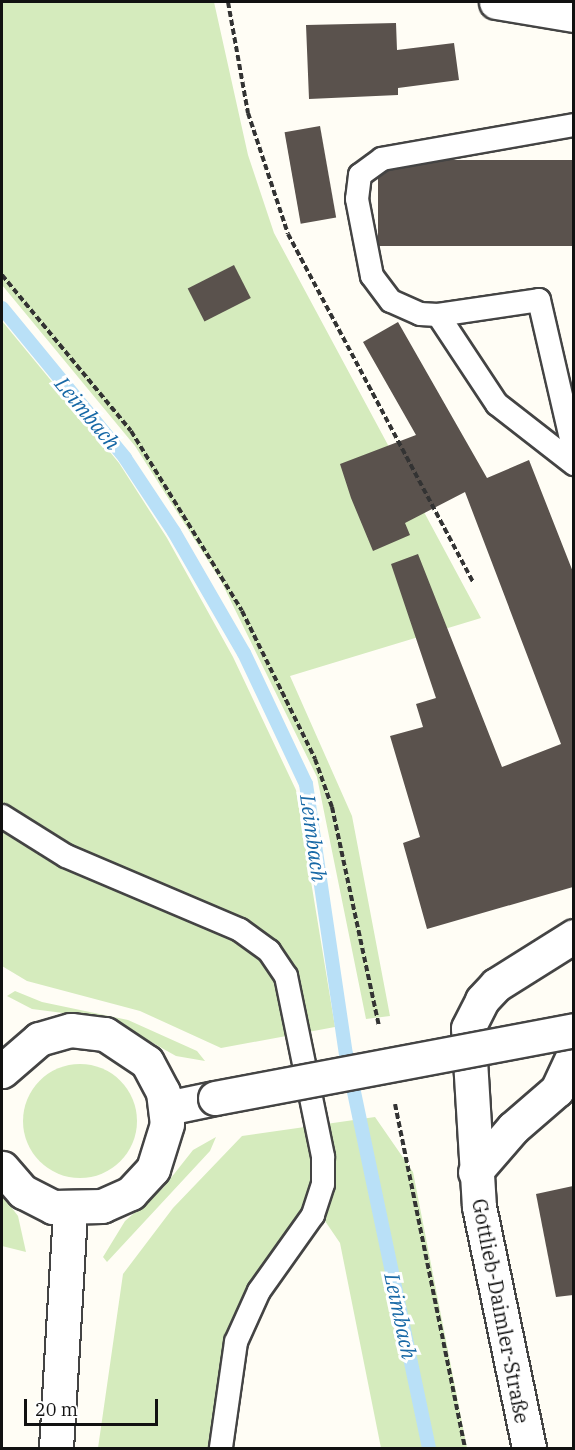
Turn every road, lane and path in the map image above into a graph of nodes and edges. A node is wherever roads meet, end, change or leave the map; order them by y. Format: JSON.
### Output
{"nodes":[{"id":1,"x":228,"y":2,"type":"edge"},
{"id":2,"x":496,"y":2,"type":"edge"},
{"id":3,"x":573,"y":15,"type":"edge"},
{"id":4,"x":573,"y":125,"type":"edge"},
{"id":5,"x":2,"y":275,"type":"edge"},
{"id":6,"x":438,"y":315,"type":"junction"},
{"id":7,"x":573,"y":452,"type":"edge"},
{"id":8,"x":573,"y":465,"type":"edge"},
{"id":9,"x":473,"y":582,"type":"dead end"},
{"id":10,"x":2,"y":816,"type":"edge"},
{"id":11,"x":573,"y":936,"type":"edge"},
{"id":12,"x":573,"y":1011,"type":"edge"},
{"id":13,"x":573,"y":1028,"type":"edge"},
{"id":14,"x":380,"y":1030,"type":"dead end"},
{"id":15,"x":573,"y":1054,"type":"edge"},
{"id":16,"x":5,"y":1060,"type":"edge"},
{"id":17,"x":394,"y":1100,"type":"dead end"},
{"id":18,"x":167,"y":1108,"type":"junction"},
{"id":19,"x":2,"y":1168,"type":"edge"},
{"id":20,"x":475,"y":1172,"type":"junction"},
{"id":21,"x":70,"y":1210,"type":"junction"},
{"id":22,"x":56,"y":1449,"type":"edge"},
{"id":23,"x":221,"y":1449,"type":"edge"},
{"id":24,"x":465,"y":1449,"type":"edge"},
{"id":25,"x":529,"y":1449,"type":"edge"}],
"edges":[{"from":1,"to":9,"type":"path"},
{"from":2,"to":3,"type":"street"},
{"from":4,"to":6,"type":"lane"},
{"from":5,"to":14,"type":"path"},
{"from":6,"to":7,"type":"lane"},
{"from":6,"to":8,"type":"lane"},
{"from":10,"to":23,"type":"lane"},
{"from":11,"to":20,"type":"street","name":"Gottlieb-Daimler-Straße"},
{"from":12,"to":13,"type":"street"},
{"from":13,"to":18,"type":"street","bridge":true},
{"from":15,"to":20,"type":"street","name":"Gottlieb-Daimler-Straße"},
{"from":16,"to":18,"type":"street"},
{"from":17,"to":24,"type":"path"},
{"from":18,"to":21,"type":"street"},
{"from":19,"to":21,"type":"street"},
{"from":20,"to":25,"type":"street","name":"Gottlieb-Daimler-Straße"},
{"from":21,"to":22,"type":"street"}]}
